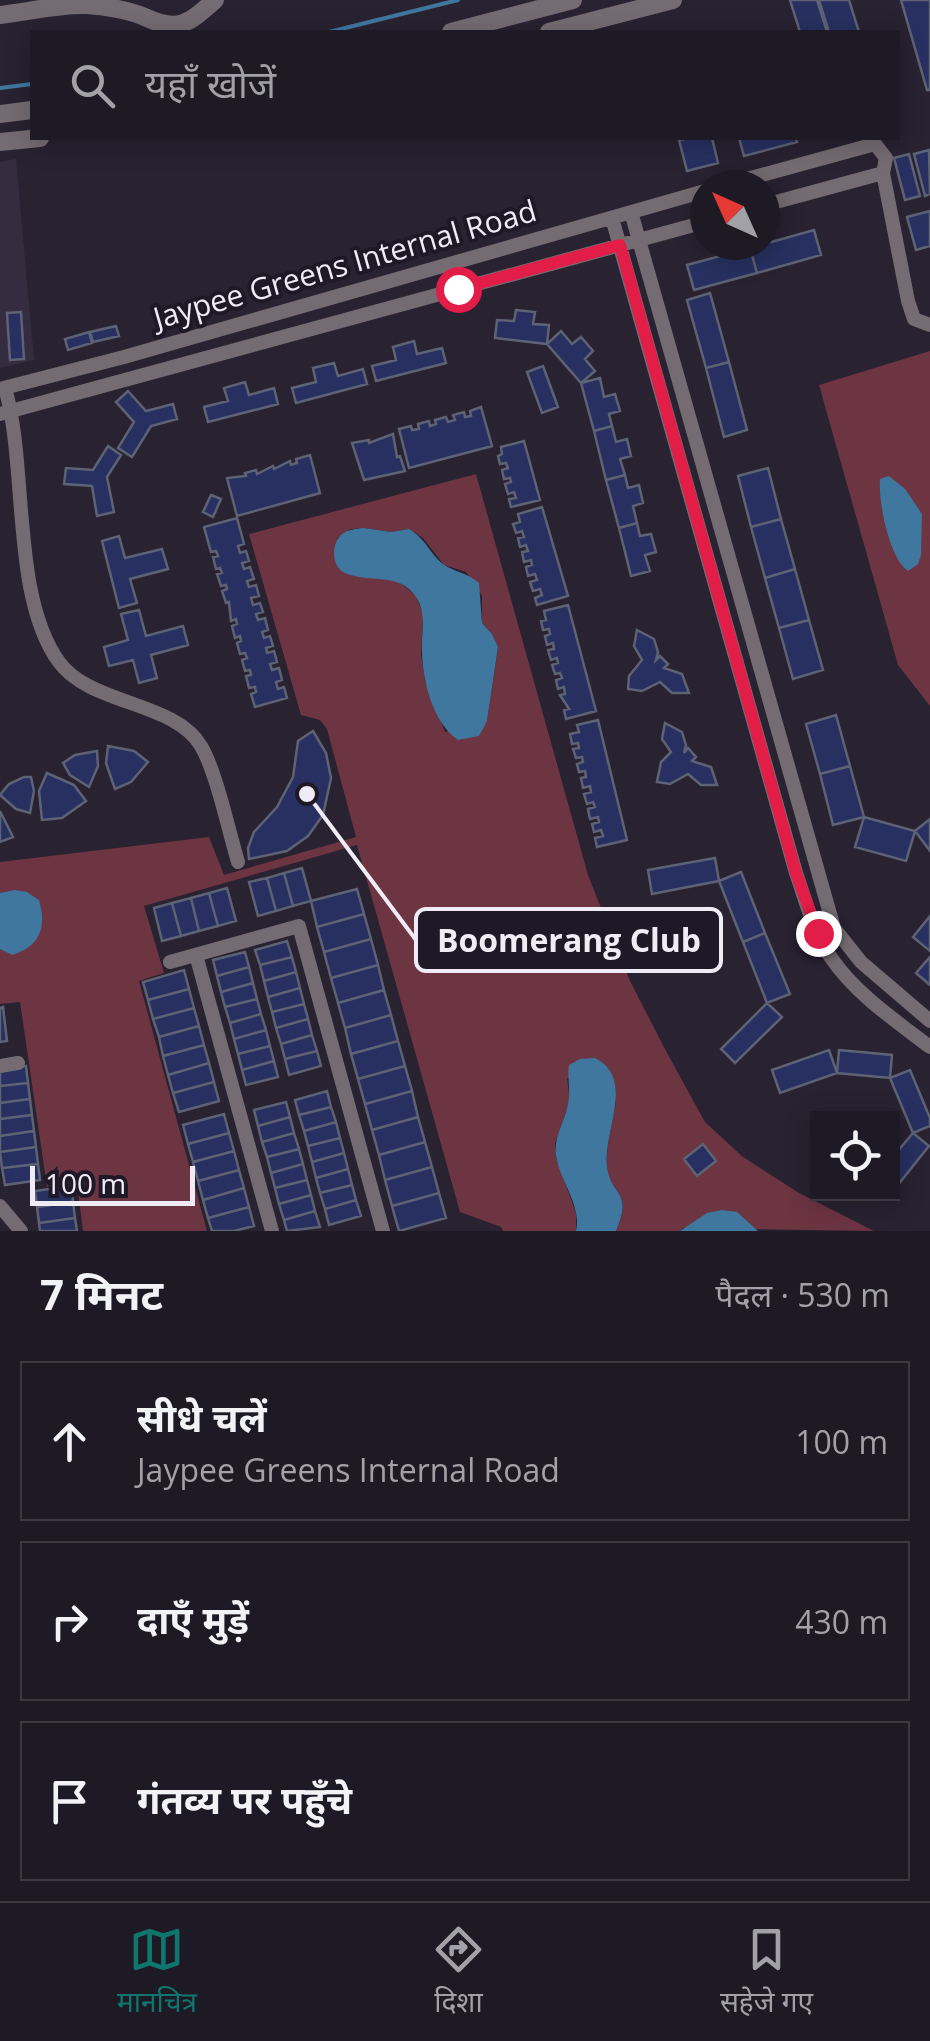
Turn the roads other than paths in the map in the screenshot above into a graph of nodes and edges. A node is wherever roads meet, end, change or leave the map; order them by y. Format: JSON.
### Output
{"nodes":[{"id":1,"x":216,"y":0,"type":"edge"},
{"id":2,"x":573,"y":0,"type":"edge"},
{"id":3,"x":673,"y":0,"type":"edge"},
{"id":4,"x":88,"y":2,"type":"edge"},
{"id":5,"x":0,"y":15,"type":"edge"},
{"id":6,"x":199,"y":16,"type":"edge"},
{"id":7,"x":147,"y":17,"type":"edge"},
{"id":8,"x":459,"y":30,"type":"edge"},
{"id":9,"x":557,"y":30,"type":"edge"},
{"id":10,"x":30,"y":110,"type":"edge"},
{"id":11,"x":0,"y":114,"type":"edge"},
{"id":12,"x":30,"y":139,"type":"edge"},
{"id":13,"x":0,"y":142,"type":"edge"},
{"id":14,"x":777,"y":170,"type":"edge"},
{"id":15,"x":882,"y":173,"type":"junction"},
{"id":16,"x":690,"y":195,"type":"edge"},
{"id":17,"x":780,"y":201,"type":"edge"},
{"id":18,"x":632,"y":212,"type":"junction"},
{"id":19,"x":612,"y":218,"type":"junction"},
{"id":20,"x":690,"y":226,"type":"edge"},
{"id":21,"x":639,"y":240,"type":"junction"},
{"id":22,"x":620,"y":245,"type":"junction"},
{"id":23,"x":908,"y":301,"type":"junction"},
{"id":24,"x":930,"y":310,"type":"edge"},
{"id":25,"x":930,"y":324,"type":"edge"},
{"id":26,"x":2,"y":389,"type":"edge"},
{"id":27,"x":6,"y":413,"type":"edge"},
{"id":28,"x":801,"y":815,"type":"junction"},
{"id":29,"x":781,"y":820,"type":"junction"},
{"id":30,"x":238,"y":862,"type":"dead end"},
{"id":31,"x":196,"y":955,"type":"junction"},
{"id":32,"x":170,"y":962,"type":"dead end"},
{"id":33,"x":930,"y":1021,"type":"edge"},
{"id":34,"x":930,"y":1047,"type":"edge"},
{"id":35,"x":18,"y":1063,"type":"dead end"},
{"id":36,"x":0,"y":1066,"type":"edge"},
{"id":37,"x":0,"y":1206,"type":"edge"},
{"id":38,"x":21,"y":1231,"type":"edge"},
{"id":39,"x":272,"y":1231,"type":"edge"},
{"id":40,"x":383,"y":1231,"type":"edge"}],
"edges":[{"from":1,"to":6,"type":"street"},
{"from":2,"to":8,"type":"street"},
{"from":3,"to":9,"type":"street"},
{"from":4,"to":5,"type":"street"},
{"from":4,"to":7,"type":"street"},
{"from":6,"to":7,"type":"street"},
{"from":10,"to":11,"type":"street"},
{"from":12,"to":13,"type":"street"},
{"from":14,"to":15,"type":"street"},
{"from":15,"to":17,"type":"street"},
{"from":15,"to":23,"type":"street"},
{"from":16,"to":18,"type":"street","name":"Jaypee Greens Internal Road"},
{"from":18,"to":19,"type":"street","name":"Jaypee Greens Internal Road"},
{"from":18,"to":21,"type":"street"},
{"from":19,"to":22,"type":"street"},
{"from":19,"to":26,"type":"street","name":"Jaypee Greens Internal Road"},
{"from":20,"to":21,"type":"street","name":"Jaypee Greens Internal Road"},
{"from":21,"to":22,"type":"street","name":"Jaypee Greens Internal Road"},
{"from":21,"to":28,"type":"street"},
{"from":22,"to":27,"type":"street","name":"Jaypee Greens Internal Road"},
{"from":22,"to":29,"type":"street"},
{"from":23,"to":24,"type":"street"},
{"from":23,"to":25,"type":"street"},
{"from":26,"to":27,"type":"street"},
{"from":27,"to":30,"type":"street"},
{"from":28,"to":29,"type":"street"},
{"from":28,"to":33,"type":"street"},
{"from":29,"to":34,"type":"street"},
{"from":31,"to":32,"type":"street"},
{"from":31,"to":39,"type":"street"},
{"from":31,"to":40,"type":"street"},
{"from":35,"to":36,"type":"street"},
{"from":37,"to":38,"type":"street"}]}
